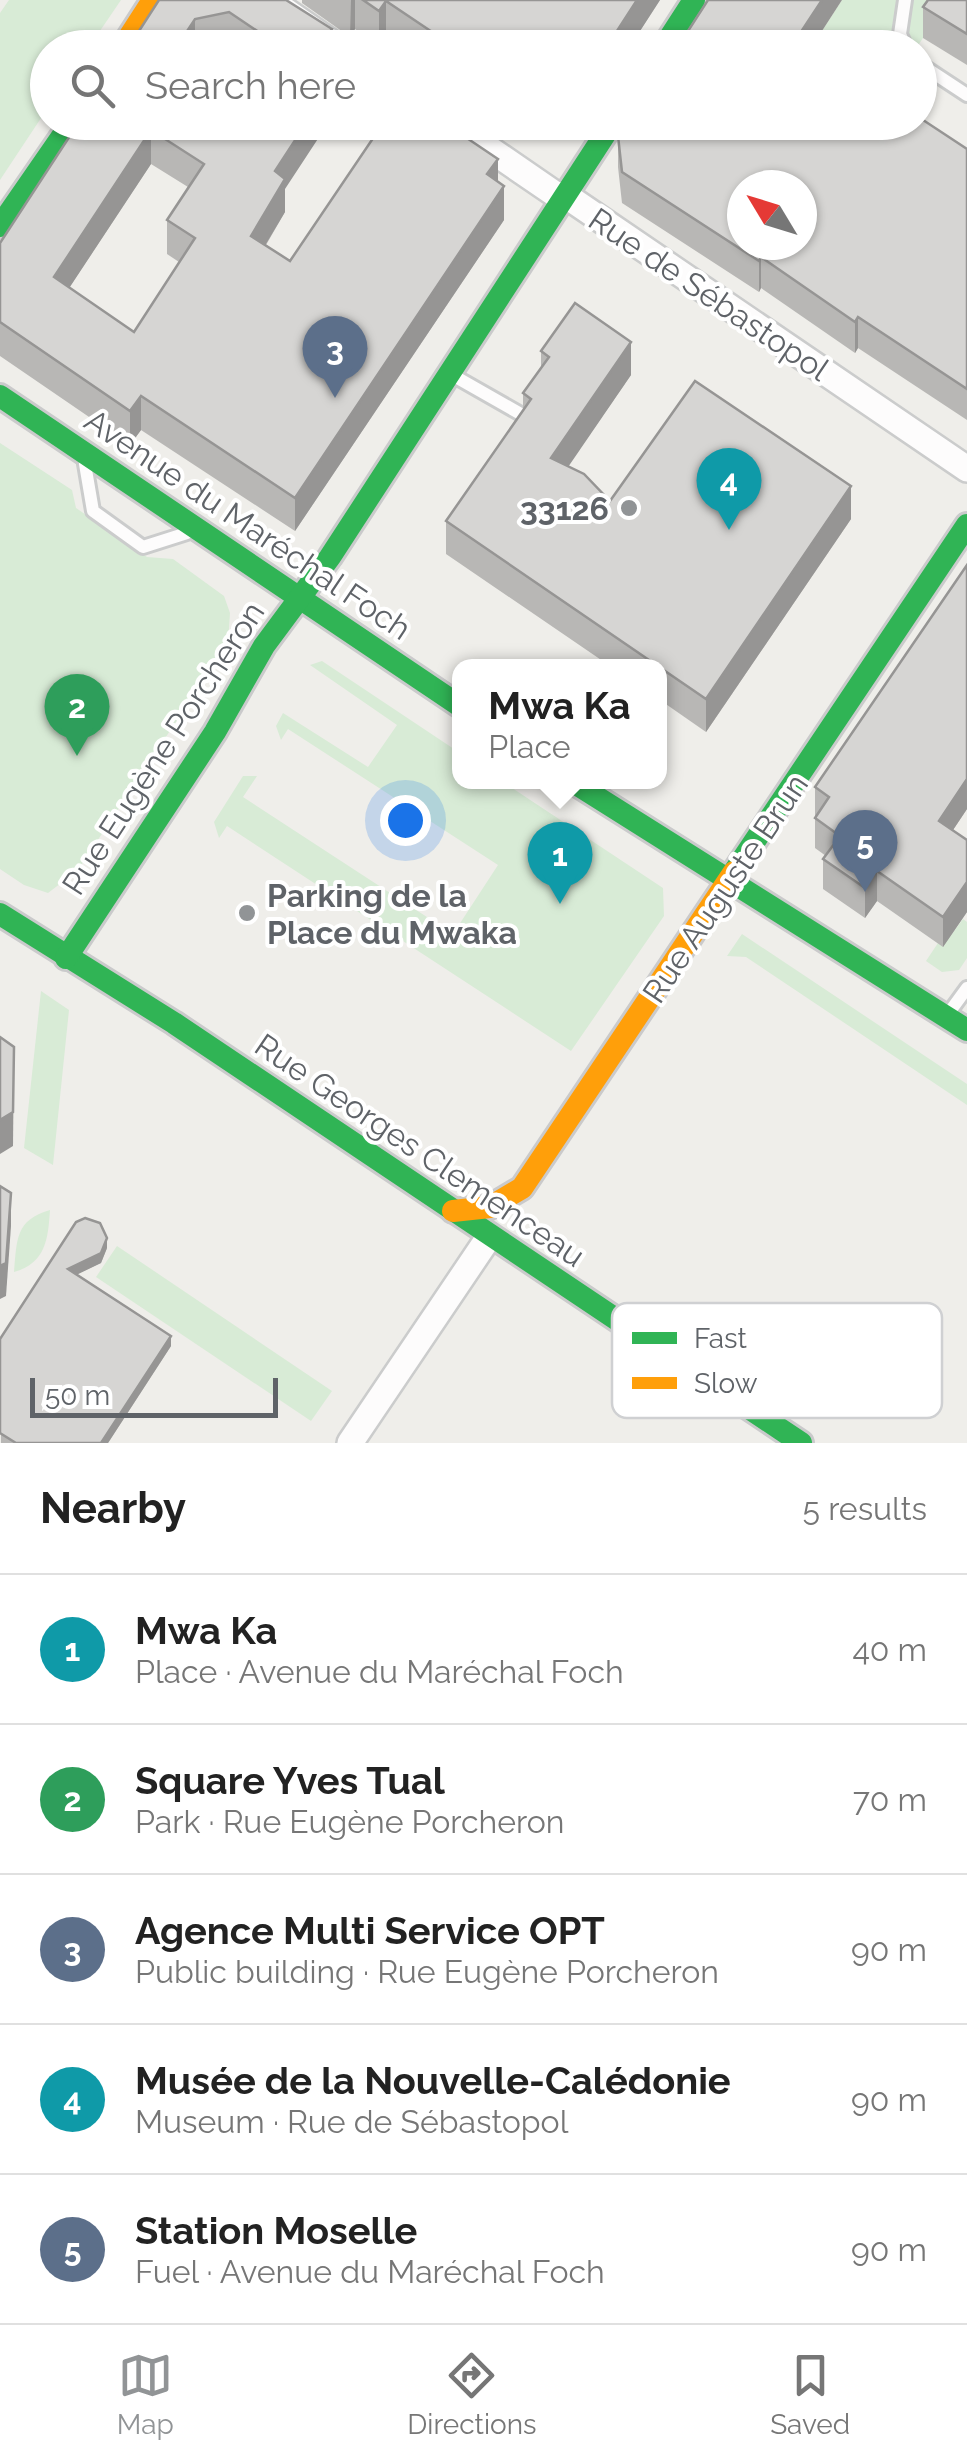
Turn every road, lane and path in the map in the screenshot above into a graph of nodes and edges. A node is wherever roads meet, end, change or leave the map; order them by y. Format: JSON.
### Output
{"nodes":[{"id":1,"x":153,"y":0,"type":"edge"},
{"id":2,"x":270,"y":0,"type":"edge"},
{"id":3,"x":694,"y":0,"type":"edge"},
{"id":4,"x":905,"y":0,"type":"edge"},
{"id":5,"x":134,"y":30,"type":"edge"},
{"id":6,"x":313,"y":30,"type":"edge"},
{"id":7,"x":675,"y":30,"type":"edge"},
{"id":8,"x":901,"y":30,"type":"edge"},
{"id":9,"x":937,"y":75,"type":"edge"},
{"id":10,"x":967,"y":95,"type":"edge"},
{"id":11,"x":60,"y":140,"type":"edge"},
{"id":12,"x":476,"y":140,"type":"edge"},
{"id":13,"x":602,"y":140,"type":"edge"},
{"id":14,"x":565,"y":195,"type":"junction"},
{"id":15,"x":0,"y":226,"type":"edge"},
{"id":16,"x":447,"y":372,"type":"junction"},
{"id":17,"x":0,"y":396,"type":"edge"},
{"id":18,"x":519,"y":413,"type":"edge"},
{"id":19,"x":83,"y":450,"type":"junction"},
{"id":20,"x":967,"y":470,"type":"edge"},
{"id":21,"x":967,"y":525,"type":"edge"},
{"id":22,"x":198,"y":530,"type":"junction"},
{"id":23,"x":300,"y":596,"type":"junction"},
{"id":24,"x":452,"y":700,"type":"edge"},
{"id":25,"x":584,"y":789,"type":"edge"},
{"id":26,"x":730,"y":882,"type":"junction"},
{"id":27,"x":0,"y":914,"type":"edge"},
{"id":28,"x":66,"y":958,"type":"junction"},
{"id":29,"x":967,"y":988,"type":"edge"},
{"id":30,"x":957,"y":1023,"type":"edge"},
{"id":31,"x":452,"y":1211,"type":"junction"},
{"id":32,"x":489,"y":1237,"type":"junction"},
{"id":33,"x":612,"y":1318,"type":"edge"},
{"id":34,"x":763,"y":1418,"type":"edge"},
{"id":35,"x":350,"y":1443,"type":"edge"},
{"id":36,"x":801,"y":1443,"type":"edge"}],
"edges":[{"from":1,"to":5,"type":"main road"},
{"from":2,"to":6,"type":"street"},
{"from":3,"to":7,"type":"main road"},
{"from":4,"to":8,"type":"lane"},
{"from":9,"to":10,"type":"lane"},
{"from":11,"to":15,"type":"main road"},
{"from":12,"to":14,"type":"street","name":"Rue de Sébastopol"},
{"from":13,"to":14,"type":"main road","name":"Rue Eugène Porcheron"},
{"from":14,"to":16,"type":"main road","name":"Rue Eugène Porcheron"},
{"from":14,"to":20,"type":"street","name":"Rue de Sébastopol"},
{"from":16,"to":18,"type":"lane"},
{"from":16,"to":23,"type":"main road","name":"Rue Eugène Porcheron"},
{"from":17,"to":19,"type":"main road","name":"Avenue du Maréchal Foch"},
{"from":19,"to":22,"type":"main road","name":"Avenue du Maréchal Foch"},
{"from":19,"to":22,"type":"lane"},
{"from":21,"to":26,"type":"main road","name":"Rue Auguste Brun"},
{"from":22,"to":23,"type":"main road","name":"Avenue du Maréchal Foch"},
{"from":23,"to":24,"type":"main road","name":"Avenue du Maréchal Foch"},
{"from":23,"to":28,"type":"main road","name":"Rue Eugène Porcheron"},
{"from":25,"to":26,"type":"main road"},
{"from":26,"to":30,"type":"main road"},
{"from":26,"to":31,"type":"main road","name":"Rue Auguste Brun"},
{"from":27,"to":28,"type":"main road","name":"Rue Georges Clemenceau"},
{"from":28,"to":31,"type":"main road","name":"Rue Georges Clemenceau"},
{"from":29,"to":30,"type":"lane"},
{"from":31,"to":32,"type":"main road","name":"Rue Georges Clemenceau"},
{"from":32,"to":33,"type":"main road","name":"Rue Georges Clemenceau"},
{"from":32,"to":35,"type":"street"},
{"from":34,"to":36,"type":"main road","name":"Rue Georges Clemenceau"}]}
